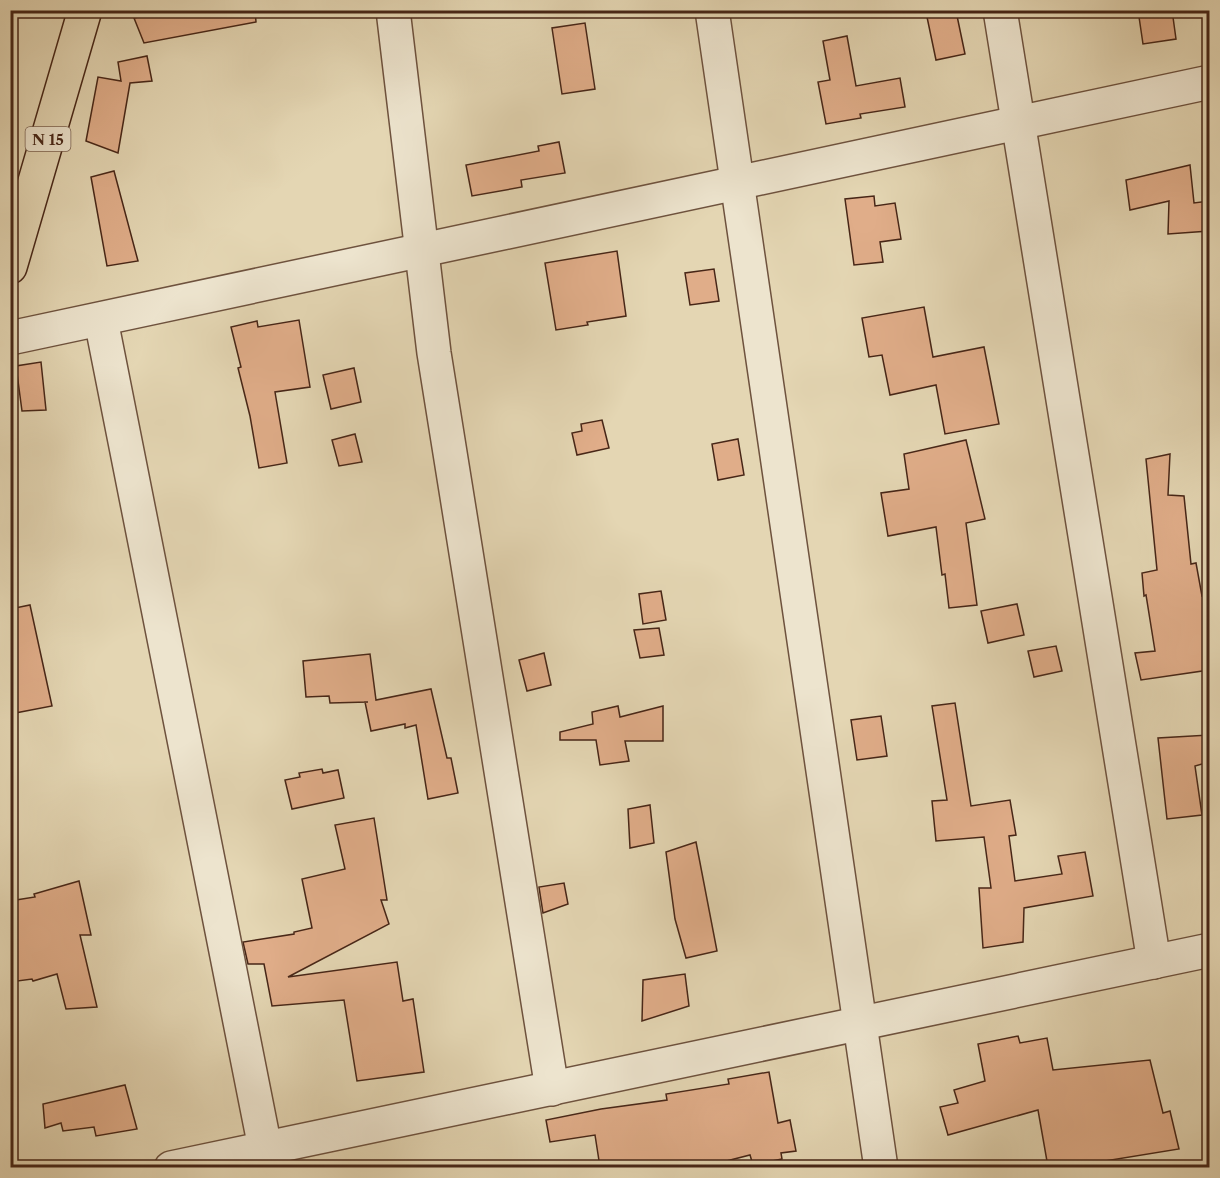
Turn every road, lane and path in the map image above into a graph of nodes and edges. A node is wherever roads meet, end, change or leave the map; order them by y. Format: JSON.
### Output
{"nodes":[{"id":1,"x":85,"y":10,"type":"edge"},
{"id":2,"x":393,"y":10,"type":"edge"},
{"id":3,"x":712,"y":10,"type":"edge"},
{"id":4,"x":1000,"y":10,"type":"edge"},
{"id":5,"x":1209,"y":82,"type":"edge"},
{"id":6,"x":1018,"y":122,"type":"junction"},
{"id":7,"x":737,"y":183,"type":"junction"},
{"id":8,"x":420,"y":250,"type":"junction"},
{"id":9,"x":10,"y":267,"type":"edge"},
{"id":10,"x":101,"y":320,"type":"junction"},
{"id":11,"x":10,"y":338,"type":"edge"},
{"id":12,"x":1209,"y":950,"type":"edge"},
{"id":13,"x":1154,"y":962,"type":"junction"},
{"id":14,"x":860,"y":1024,"type":"junction"},
{"id":15,"x":552,"y":1089,"type":"junction"},
{"id":16,"x":267,"y":1158,"type":"edge"},
{"id":17,"x":171,"y":1167,"type":"edge"},
{"id":18,"x":881,"y":1167,"type":"edge"}],
"edges":[{"from":1,"to":9,"type":"main road","number":"N 15"},
{"from":2,"to":8,"type":"street"},
{"from":3,"to":7,"type":"street"},
{"from":4,"to":6,"type":"street"},
{"from":5,"to":6,"type":"street"},
{"from":6,"to":7,"type":"street"},
{"from":6,"to":13,"type":"street"},
{"from":7,"to":8,"type":"street"},
{"from":7,"to":14,"type":"street"},
{"from":8,"to":10,"type":"street"},
{"from":8,"to":15,"type":"street"},
{"from":10,"to":11,"type":"street"},
{"from":10,"to":16,"type":"street"},
{"from":12,"to":13,"type":"street"},
{"from":13,"to":14,"type":"street"},
{"from":14,"to":15,"type":"street"},
{"from":14,"to":18,"type":"street"},
{"from":15,"to":16,"type":"street"},
{"from":16,"to":17,"type":"street"}]}
